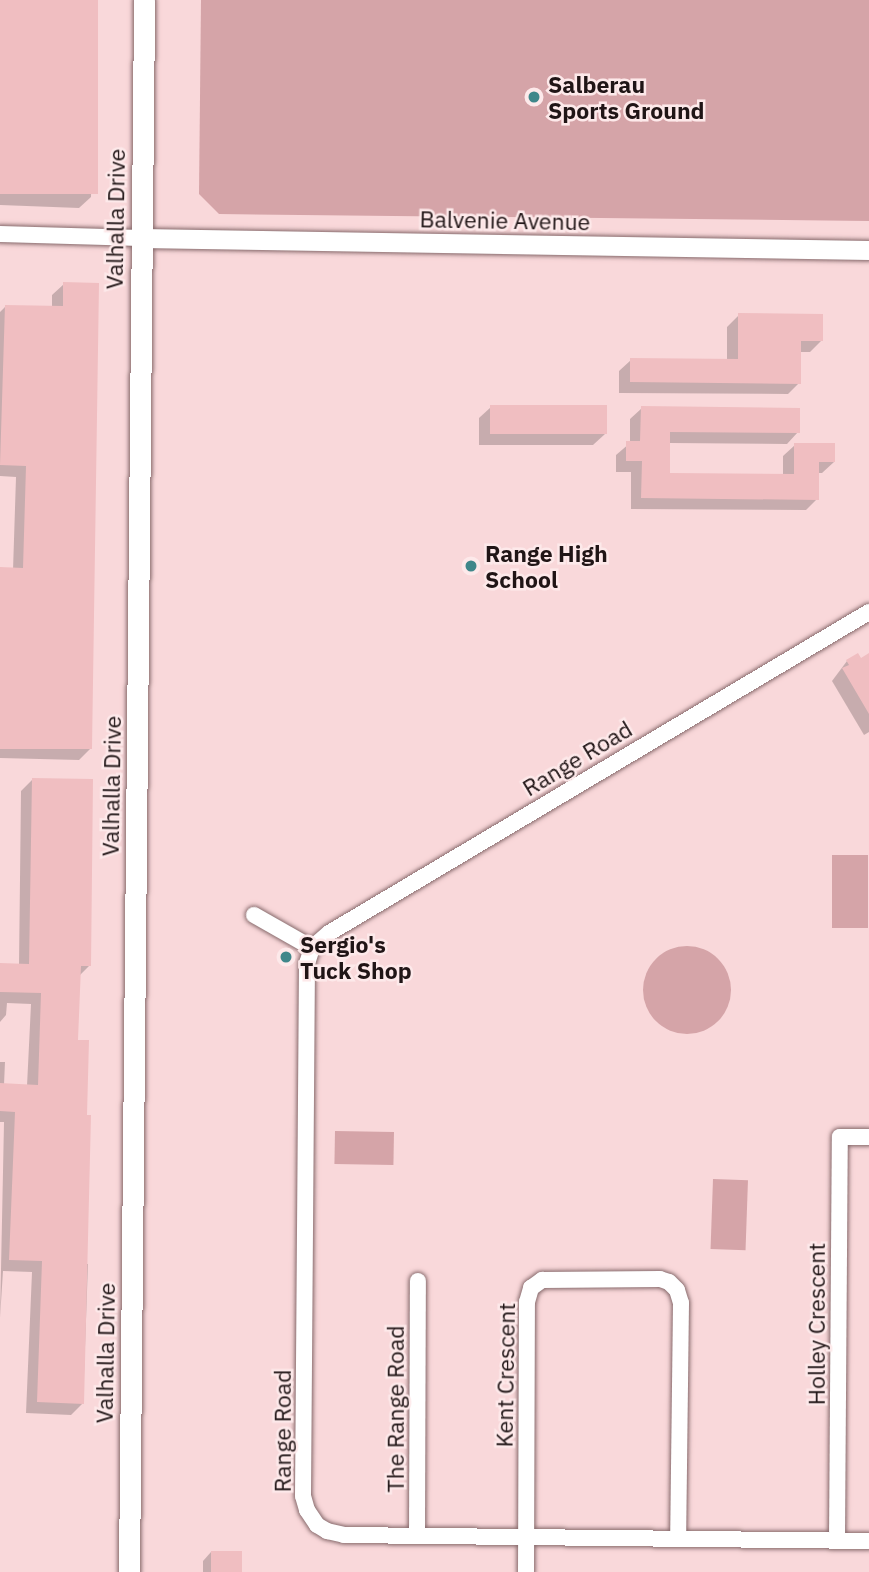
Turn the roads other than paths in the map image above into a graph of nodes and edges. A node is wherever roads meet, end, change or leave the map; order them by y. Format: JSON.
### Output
{"nodes":[{"id":1,"x":144,"y":0,"type":"edge"},
{"id":2,"x":0,"y":234,"type":"edge"},
{"id":3,"x":141,"y":238,"type":"junction"},
{"id":4,"x":869,"y":250,"type":"edge"},
{"id":5,"x":869,"y":612,"type":"edge"},
{"id":6,"x":254,"y":915,"type":"dead end"},
{"id":7,"x":312,"y":948,"type":"junction"},
{"id":8,"x":869,"y":1137,"type":"edge"},
{"id":9,"x":418,"y":1281,"type":"dead end"},
{"id":10,"x":417,"y":1536,"type":"junction"},
{"id":11,"x":527,"y":1537,"type":"junction"},
{"id":12,"x":678,"y":1539,"type":"junction"},
{"id":13,"x":837,"y":1540,"type":"junction"},
{"id":14,"x":869,"y":1541,"type":"edge"},
{"id":15,"x":129,"y":1572,"type":"edge"},
{"id":16,"x":526,"y":1572,"type":"edge"}],
"edges":[{"from":1,"to":3,"type":"main road","name":"Valhalla Drive"},
{"from":2,"to":3,"type":"street"},
{"from":3,"to":4,"type":"street","name":"Balvenie Avenue"},
{"from":3,"to":15,"type":"main road","name":"Valhalla Drive"},
{"from":5,"to":7,"type":"street","name":"Range Road"},
{"from":6,"to":7,"type":"street"},
{"from":7,"to":10,"type":"street","name":"Range Road"},
{"from":8,"to":13,"type":"street","name":"Holley Crescent"},
{"from":9,"to":10,"type":"street","name":"The Range Road"},
{"from":10,"to":11,"type":"street","name":"Range Road"},
{"from":11,"to":12,"type":"street","name":"Range Road"},
{"from":11,"to":12,"type":"street","name":"Kent Crescent"},
{"from":11,"to":16,"type":"street","name":"Kent Crescent"},
{"from":12,"to":13,"type":"street","name":"Range Road"},
{"from":13,"to":14,"type":"street","name":"Range Road"}]}
